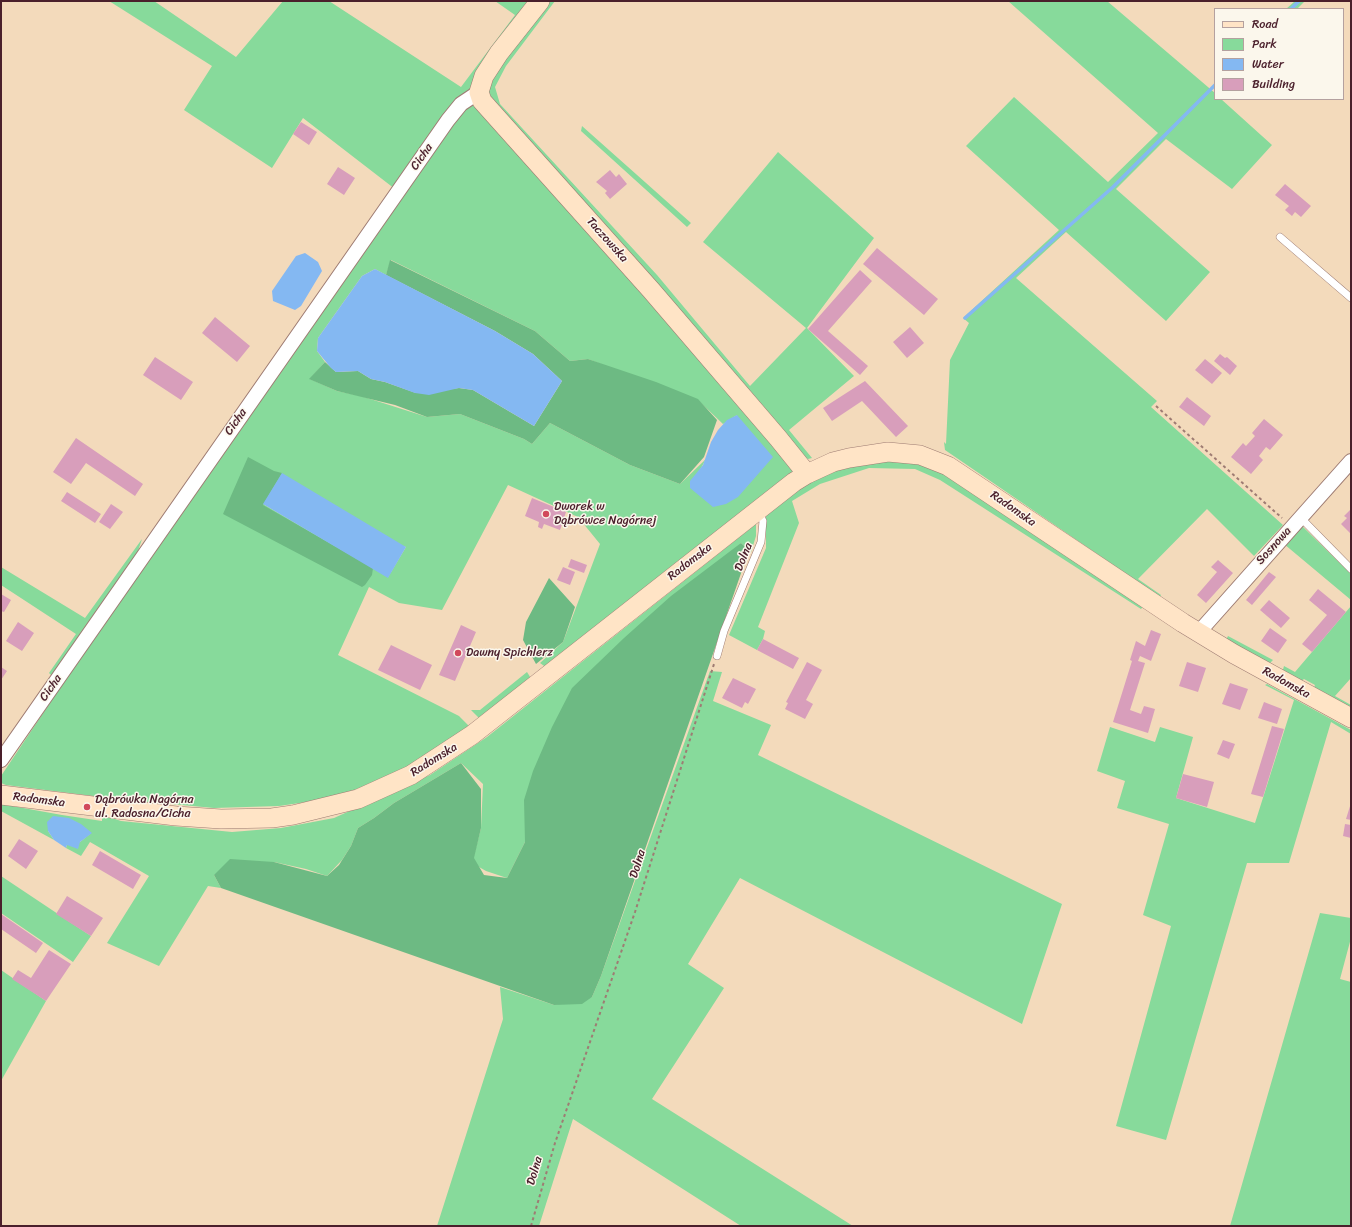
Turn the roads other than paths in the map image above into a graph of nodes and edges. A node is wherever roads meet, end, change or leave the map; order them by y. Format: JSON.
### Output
{"nodes":[{"id":1,"x":540,"y":1,"type":"edge"},
{"id":2,"x":479,"y":92,"type":"junction"},
{"id":3,"x":1280,"y":237,"type":"dead end"},
{"id":4,"x":1351,"y":298,"type":"edge"},
{"id":5,"x":1351,"y":461,"type":"edge"},
{"id":6,"x":806,"y":474,"type":"junction"},
{"id":7,"x":757,"y":510,"type":"junction"},
{"id":8,"x":1296,"y":522,"type":"junction"},
{"id":9,"x":1351,"y":569,"type":"edge"},
{"id":10,"x":1199,"y":632,"type":"junction"},
{"id":11,"x":716,"y":656,"type":"road end"},
{"id":12,"x":1351,"y":718,"type":"edge"},
{"id":13,"x":1,"y":760,"type":"edge"},
{"id":14,"x":1,"y":795,"type":"edge"}],
"edges":[{"from":1,"to":2,"type":"street"},
{"from":2,"to":6,"type":"street","name":"Taczowska"},
{"from":2,"to":13,"type":"street","name":"Cicha"},
{"from":3,"to":4,"type":"lane"},
{"from":5,"to":8,"type":"street","name":"Sosnowa"},
{"from":6,"to":7,"type":"street","name":"Radomska"},
{"from":6,"to":10,"type":"street","name":"Radomska"},
{"from":7,"to":11,"type":"lane","name":"Dolna"},
{"from":7,"to":14,"type":"street","name":"Radomska"},
{"from":8,"to":9,"type":"lane"},
{"from":8,"to":10,"type":"street","name":"Sosnowa"},
{"from":10,"to":12,"type":"street","name":"Radomska"}]}
